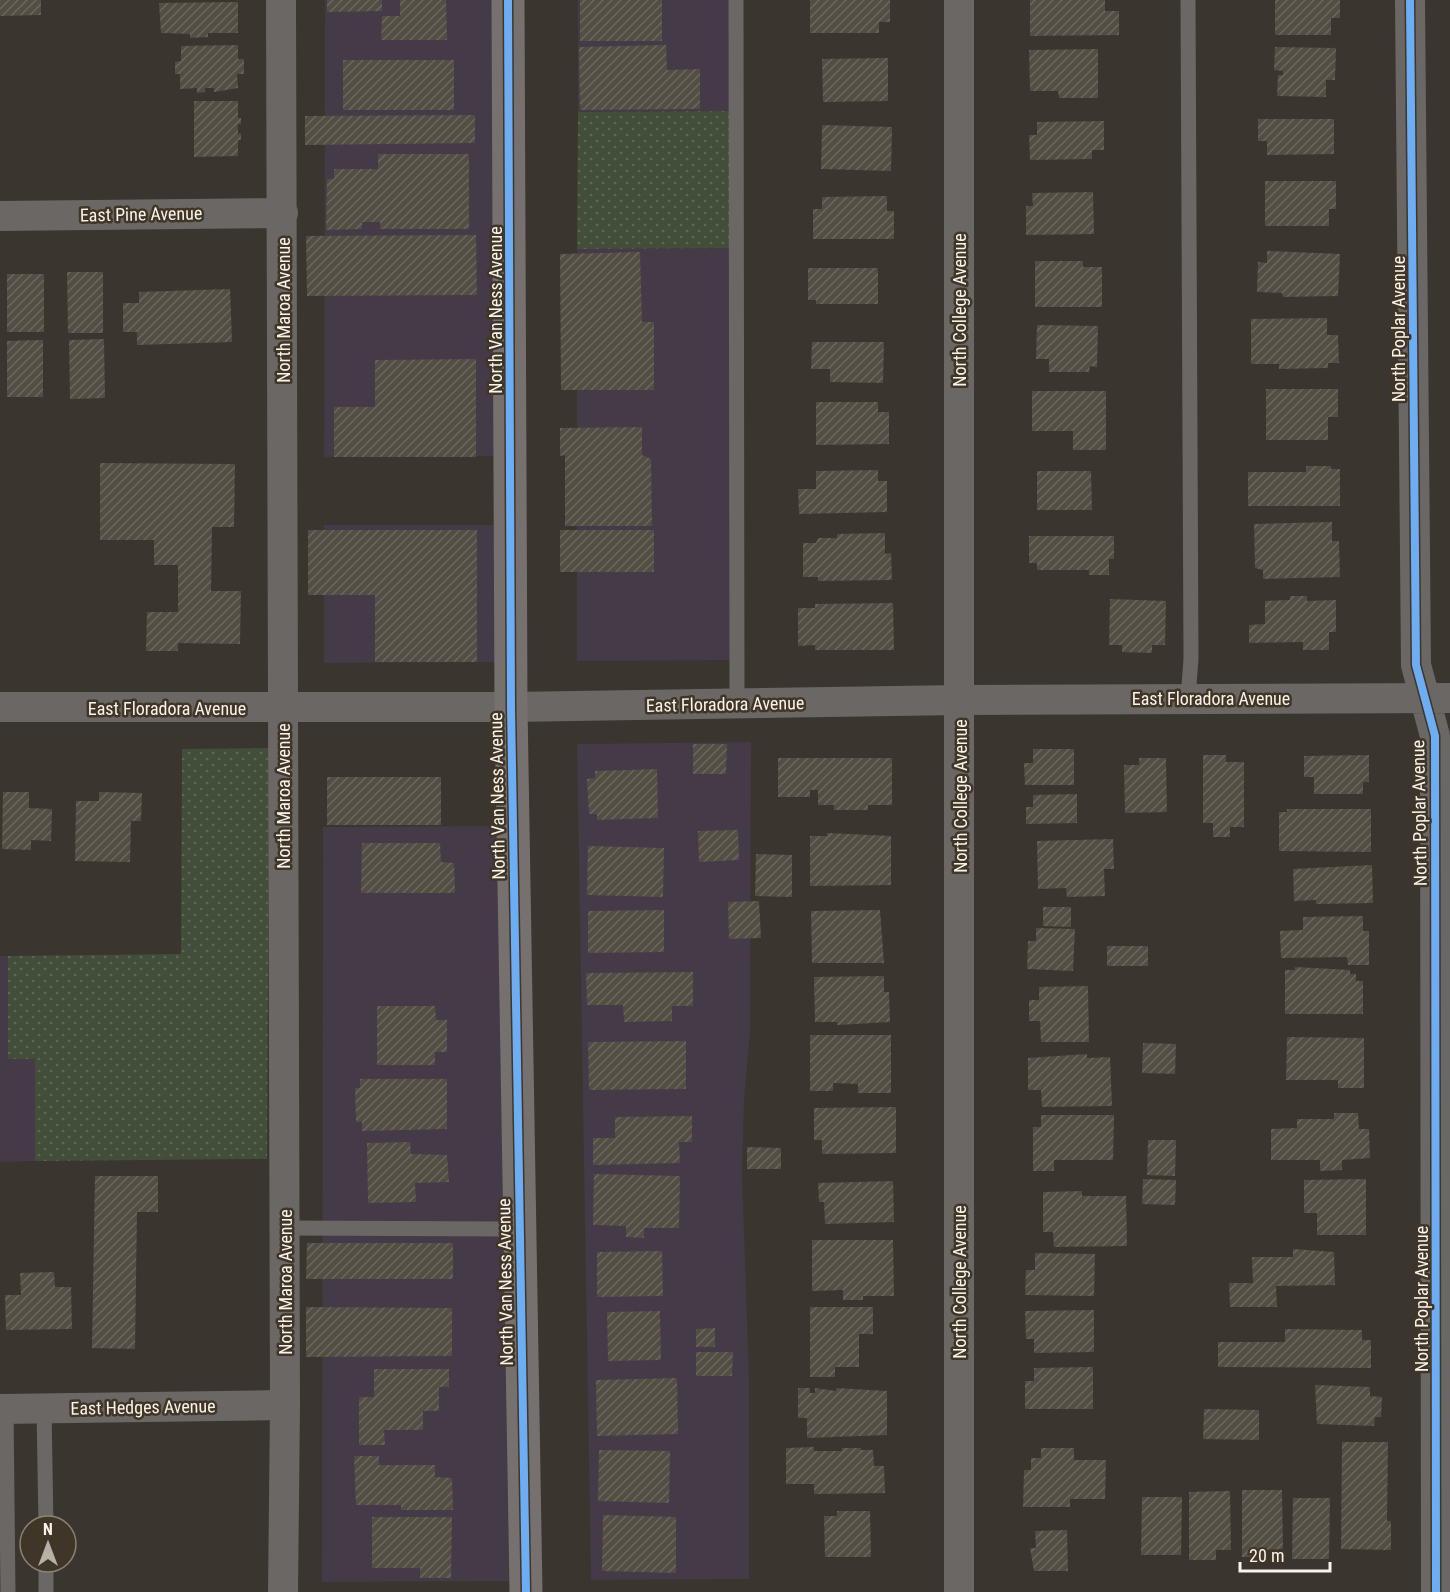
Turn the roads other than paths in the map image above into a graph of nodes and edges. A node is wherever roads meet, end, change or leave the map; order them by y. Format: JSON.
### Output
{"nodes":[{"id":1,"x":281,"y":0,"type":"edge"},
{"id":2,"x":508,"y":0,"type":"edge"},
{"id":3,"x":736,"y":0,"type":"edge"},
{"id":4,"x":959,"y":0,"type":"edge"},
{"id":5,"x":1188,"y":0,"type":"edge"},
{"id":6,"x":1410,"y":0,"type":"edge"},
{"id":7,"x":283,"y":213,"type":"junction"},
{"id":8,"x":0,"y":216,"type":"edge"},
{"id":9,"x":1188,"y":698,"type":"junction"},
{"id":10,"x":1438,"y":698,"type":"edge"},
{"id":11,"x":960,"y":700,"type":"junction"},
{"id":12,"x":737,"y":703,"type":"junction"},
{"id":13,"x":0,"y":707,"type":"edge"},
{"id":14,"x":511,"y":707,"type":"junction"},
{"id":15,"x":283,"y":709,"type":"junction"},
{"id":16,"x":285,"y":1228,"type":"junction"},
{"id":17,"x":518,"y":1229,"type":"junction"},
{"id":18,"x":285,"y":1405,"type":"junction"},
{"id":19,"x":44,"y":1408,"type":"junction"},
{"id":20,"x":3,"y":1409,"type":"edge"},
{"id":21,"x":46,"y":1514,"type":"edge"},
{"id":22,"x":46,"y":1574,"type":"edge"},
{"id":23,"x":8,"y":1592,"type":"edge"},
{"id":24,"x":46,"y":1592,"type":"edge"},
{"id":25,"x":283,"y":1592,"type":"edge"},
{"id":26,"x":526,"y":1592,"type":"edge"},
{"id":27,"x":959,"y":1592,"type":"edge"},
{"id":28,"x":1436,"y":1592,"type":"edge"}],
"edges":[{"from":1,"to":7,"type":"street","name":"North Maroa Avenue"},
{"from":2,"to":14,"type":"main road","name":"North Van Ness Avenue"},
{"from":3,"to":12,"type":"lane"},
{"from":4,"to":11,"type":"street","name":"North College Avenue"},
{"from":5,"to":9,"type":"lane"},
{"from":6,"to":10,"type":"street","name":"North Poplar Avenue"},
{"from":7,"to":8,"type":"street","name":"East Pine Avenue"},
{"from":7,"to":15,"type":"street","name":"North Maroa Avenue"},
{"from":9,"to":10,"type":"street","name":"East Floradora Avenue"},
{"from":9,"to":11,"type":"street","name":"East Floradora Avenue"},
{"from":10,"to":28,"type":"street","name":"North Poplar Avenue"},
{"from":11,"to":12,"type":"street","name":"East Floradora Avenue"},
{"from":11,"to":27,"type":"street","name":"North College Avenue"},
{"from":12,"to":14,"type":"street","name":"East Floradora Avenue"},
{"from":13,"to":15,"type":"street","name":"East Floradora Avenue"},
{"from":14,"to":15,"type":"street","name":"East Floradora Avenue"},
{"from":14,"to":17,"type":"main road","name":"North Van Ness Avenue"},
{"from":15,"to":16,"type":"street","name":"North Maroa Avenue"},
{"from":16,"to":17,"type":"lane"},
{"from":16,"to":18,"type":"street","name":"North Maroa Avenue"},
{"from":17,"to":26,"type":"main road","name":"North Van Ness Avenue"},
{"from":18,"to":19,"type":"street","name":"East Hedges Avenue"},
{"from":18,"to":25,"type":"street","name":"North Maroa Avenue"},
{"from":19,"to":20,"type":"street","name":"East Hedges Avenue"},
{"from":19,"to":21,"type":"lane"},
{"from":20,"to":23,"type":"lane"},
{"from":22,"to":24,"type":"lane"}]}
